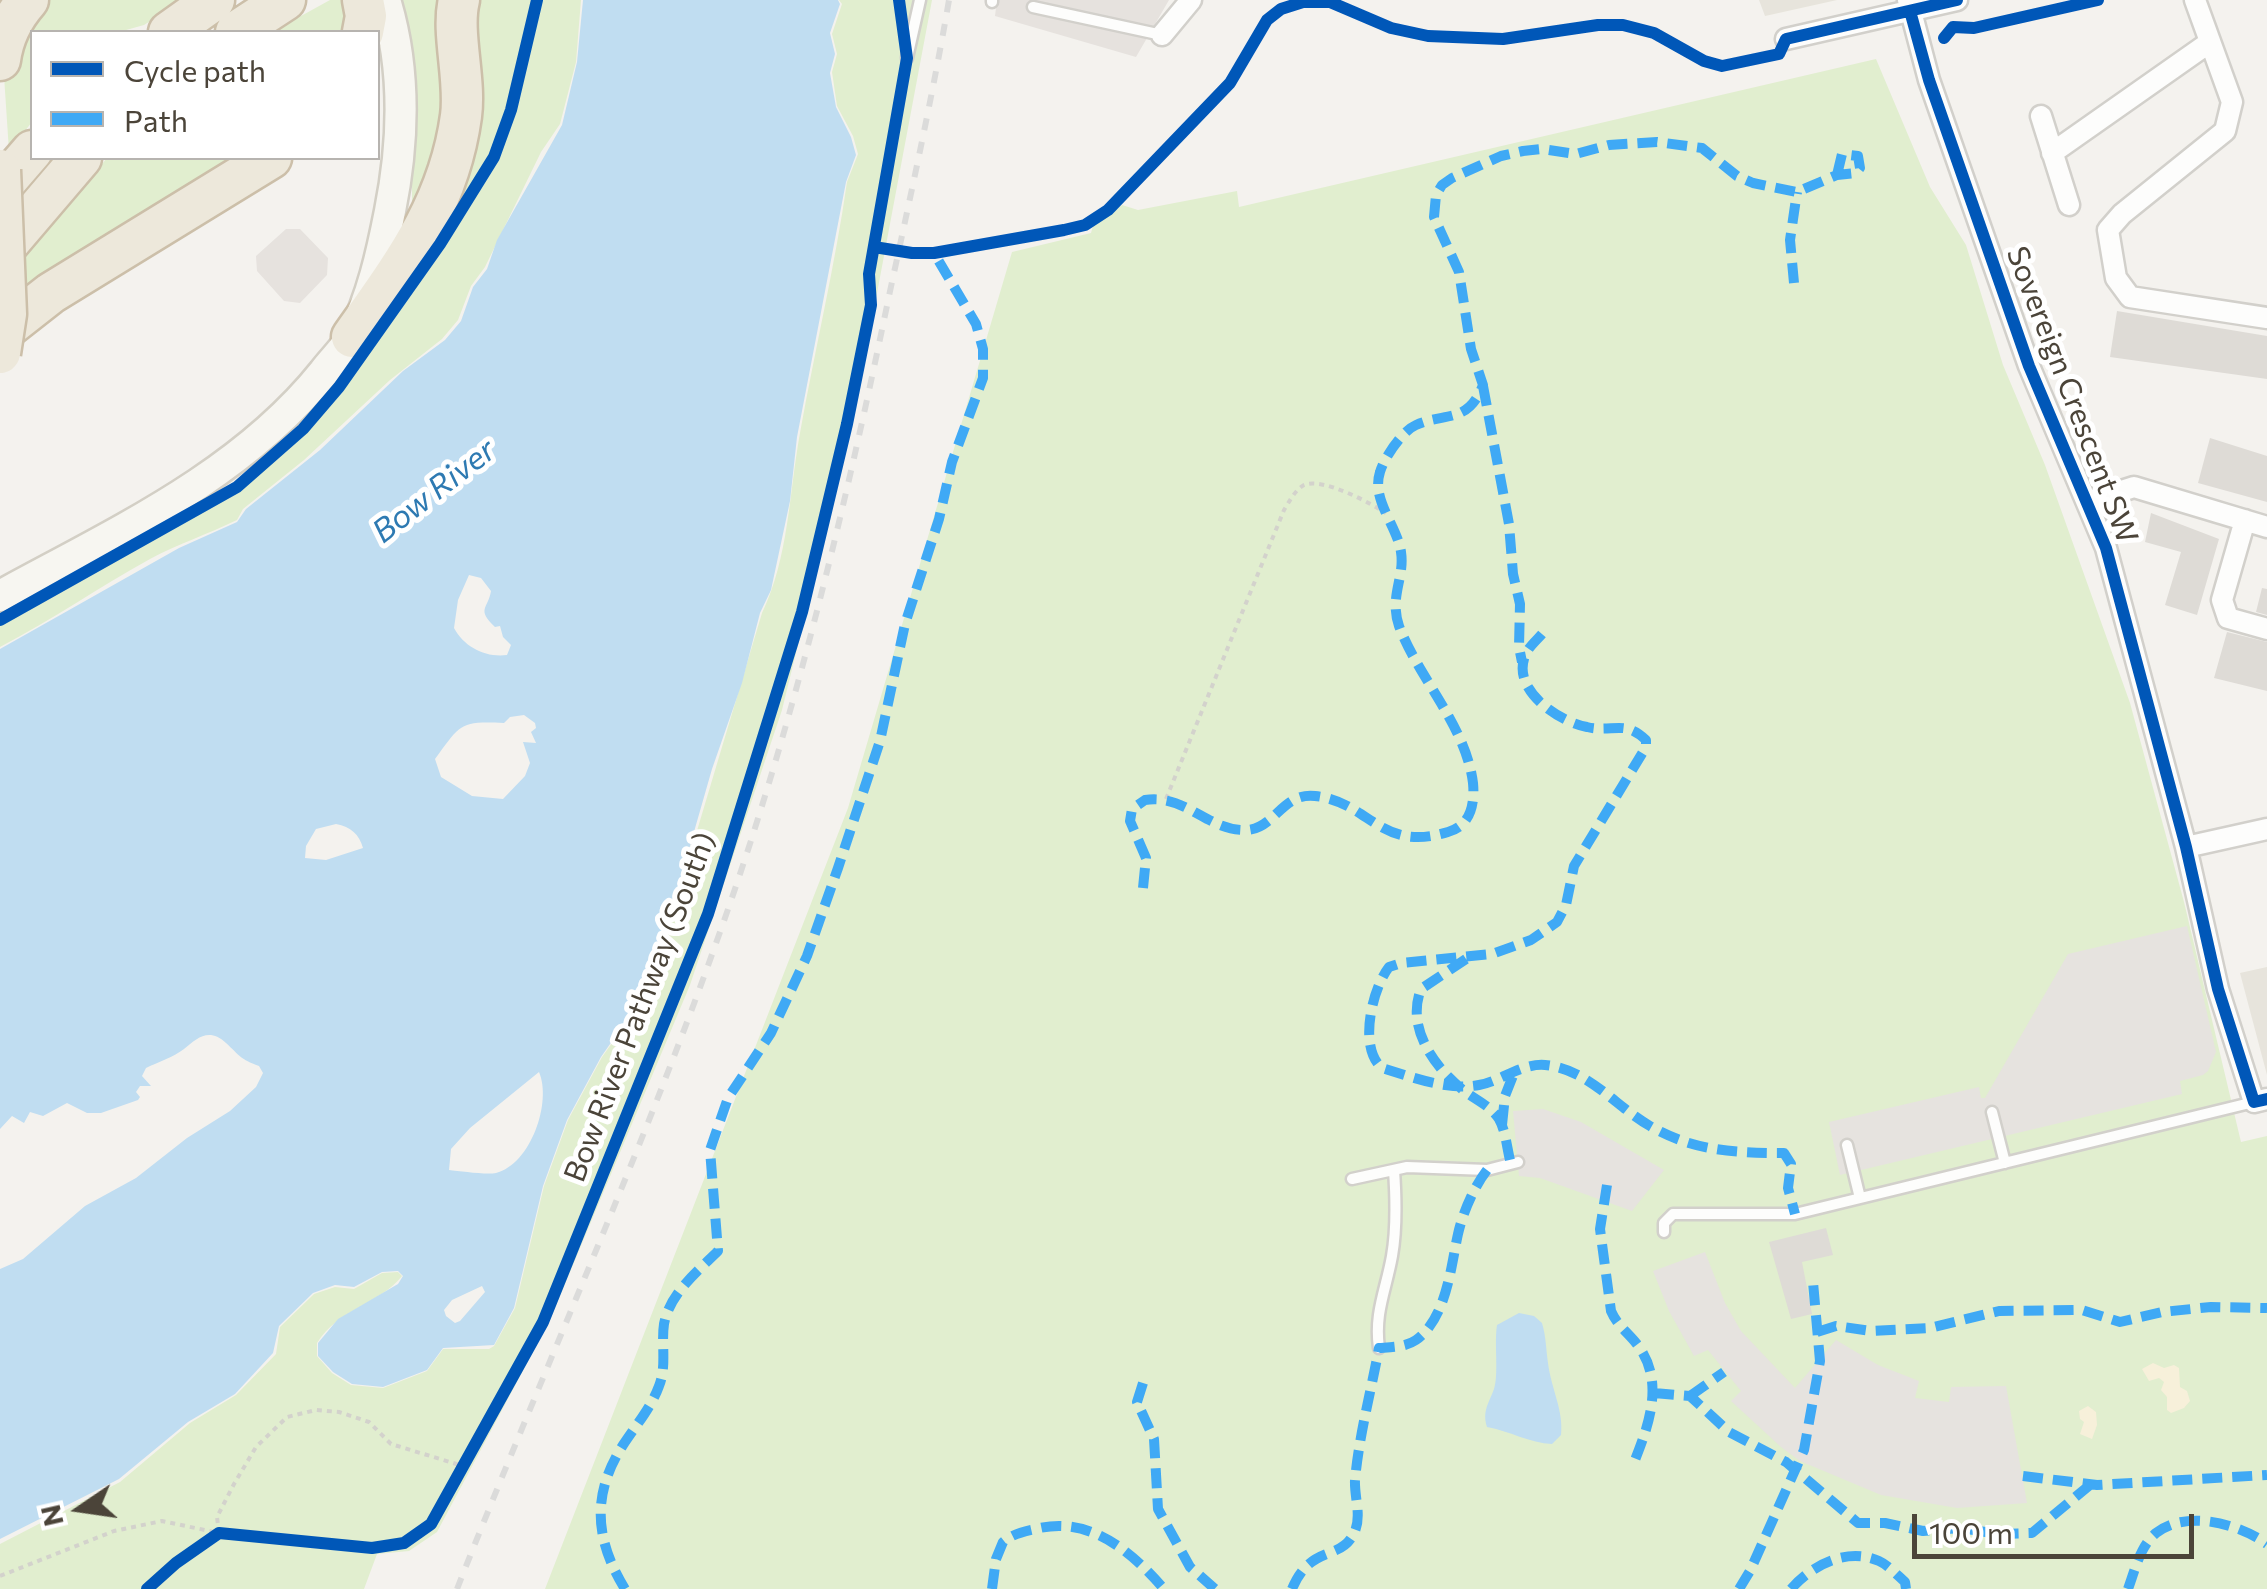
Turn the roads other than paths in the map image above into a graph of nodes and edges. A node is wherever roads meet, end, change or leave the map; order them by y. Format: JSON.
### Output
{"nodes":[{"id":1,"x":28,"y":0,"type":"edge"},
{"id":2,"x":214,"y":0,"type":"edge"},
{"id":3,"x":286,"y":0,"type":"edge"},
{"id":4,"x":363,"y":0,"type":"edge"},
{"id":5,"x":385,"y":0,"type":"edge"},
{"id":6,"x":459,"y":0,"type":"edge"},
{"id":7,"x":920,"y":0,"type":"edge"},
{"id":8,"x":1191,"y":0,"type":"edge"},
{"id":9,"x":1956,"y":0,"type":"edge"},
{"id":10,"x":2194,"y":0,"type":"edge"},
{"id":11,"x":1909,"y":5,"type":"edge"},
{"id":12,"x":1034,"y":7,"type":"dead end"},
{"id":13,"x":172,"y":30,"type":"edge"},
{"id":14,"x":239,"y":30,"type":"edge"},
{"id":15,"x":363,"y":30,"type":"edge"},
{"id":16,"x":1162,"y":34,"type":"joint"},
{"id":17,"x":1786,"y":38,"type":"dead end"},
{"id":18,"x":2210,"y":42,"type":"junction"},
{"id":19,"x":906,"y":58,"type":"dead end"},
{"id":20,"x":0,"y":60,"type":"edge"},
{"id":21,"x":2041,"y":116,"type":"dead end"},
{"id":22,"x":30,"y":153,"type":"edge"},
{"id":23,"x":2052,"y":153,"type":"junction"},
{"id":24,"x":79,"y":160,"type":"edge"},
{"id":25,"x":269,"y":160,"type":"edge"},
{"id":26,"x":0,"y":170,"type":"edge"},
{"id":27,"x":0,"y":188,"type":"edge"},
{"id":28,"x":2069,"y":205,"type":"dead end"},
{"id":29,"x":0,"y":253,"type":"edge"},
{"id":30,"x":2267,"y":318,"type":"edge"},
{"id":31,"x":0,"y":334,"type":"edge"},
{"id":32,"x":352,"y":337,"type":"junction"},
{"id":33,"x":0,"y":353,"type":"edge"},
{"id":34,"x":2087,"y":502,"type":"junction"},
{"id":35,"x":2246,"y":520,"type":"junction"},
{"id":36,"x":2267,"y":526,"type":"edge"},
{"id":37,"x":0,"y":596,"type":"edge"},
{"id":38,"x":2267,"y":629,"type":"edge"},
{"id":39,"x":2267,"y":828,"type":"edge"},
{"id":40,"x":2186,"y":847,"type":"junction"},
{"id":41,"x":2260,"y":1100,"type":"edge"},
{"id":42,"x":1992,"y":1112,"type":"dead end"},
{"id":43,"x":1847,"y":1144,"type":"dead end"},
{"id":44,"x":1518,"y":1162,"type":"dead end"},
{"id":45,"x":2005,"y":1163,"type":"junction"},
{"id":46,"x":1394,"y":1170,"type":"junction"},
{"id":47,"x":1352,"y":1179,"type":"dead end"},
{"id":48,"x":1860,"y":1198,"type":"junction"},
{"id":49,"x":1664,"y":1232,"type":"dead end"},
{"id":50,"x":1379,"y":1348,"type":"dead end"}],
"edges":[{"from":1,"to":20,"type":"highway"},
{"from":2,"to":13,"type":"highway"},
{"from":3,"to":14,"type":"highway"},
{"from":4,"to":15,"type":"highway"},
{"from":5,"to":32,"type":"main road"},
{"from":6,"to":32,"type":"highway"},
{"from":7,"to":19,"type":"lane"},
{"from":8,"to":16,"type":"street"},
{"from":9,"to":11,"type":"street"},
{"from":10,"to":18,"type":"street"},
{"from":11,"to":17,"type":"street"},
{"from":11,"to":34,"type":"street","name":"Sovereign Crescent SW"},
{"from":12,"to":16,"type":"lane"},
{"from":18,"to":23,"type":"street"},
{"from":18,"to":30,"type":"street"},
{"from":21,"to":23,"type":"street"},
{"from":22,"to":27,"type":"highway"},
{"from":23,"to":28,"type":"street"},
{"from":24,"to":29,"type":"highway"},
{"from":25,"to":31,"type":"highway"},
{"from":26,"to":33,"type":"highway","bridge":true},
{"from":32,"to":37,"type":"main road"},
{"from":34,"to":35,"type":"street"},
{"from":34,"to":40,"type":"street","name":"Sovereign Crescent SW"},
{"from":35,"to":36,"type":"street"},
{"from":35,"to":38,"type":"street"},
{"from":39,"to":40,"type":"street"},
{"from":40,"to":41,"type":"street","name":"Sovereign Crescent SW"},
{"from":41,"to":45,"type":"lane"},
{"from":42,"to":45,"type":"lane"},
{"from":43,"to":48,"type":"lane"},
{"from":44,"to":46,"type":"lane"},
{"from":45,"to":48,"type":"lane"},
{"from":46,"to":47,"type":"lane"},
{"from":46,"to":50,"type":"lane"},
{"from":48,"to":49,"type":"lane"}]}
